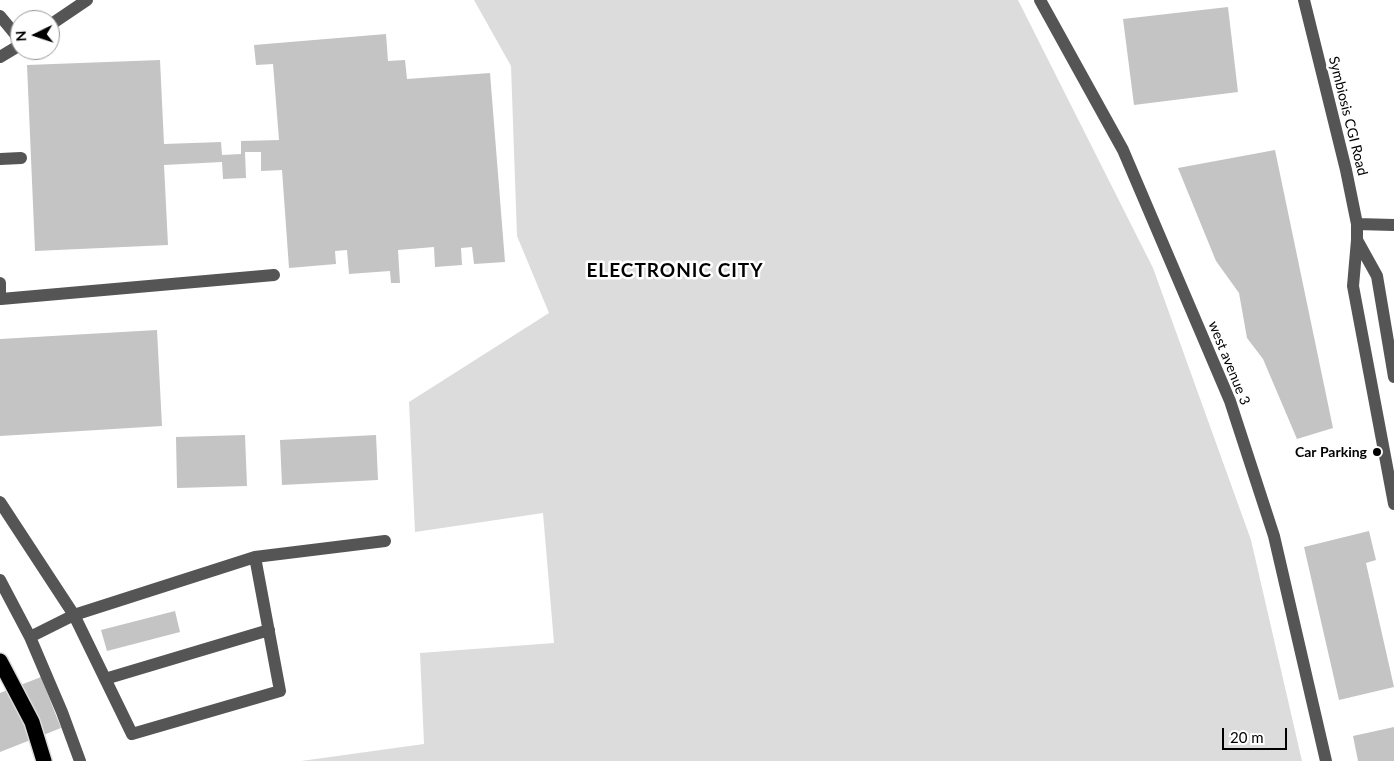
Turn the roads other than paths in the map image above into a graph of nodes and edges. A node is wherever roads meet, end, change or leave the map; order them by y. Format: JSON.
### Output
{"nodes":[{"id":1,"x":87,"y":0,"type":"edge"},
{"id":2,"x":1040,"y":0,"type":"edge"},
{"id":3,"x":1304,"y":0,"type":"edge"},
{"id":4,"x":0,"y":16,"type":"edge"},
{"id":5,"x":60,"y":18,"type":"edge"},
{"id":6,"x":10,"y":28,"type":"edge"},
{"id":7,"x":0,"y":158,"type":"edge"},
{"id":8,"x":21,"y":158,"type":"dead end"},
{"id":9,"x":1357,"y":224,"type":"junction"},
{"id":10,"x":1394,"y":226,"type":"edge"},
{"id":11,"x":1357,"y":240,"type":"junction"},
{"id":12,"x":274,"y":275,"type":"dead end"},
{"id":13,"x":0,"y":283,"type":"edge"},
{"id":14,"x":0,"y":299,"type":"edge"},
{"id":15,"x":1394,"y":377,"type":"edge"},
{"id":16,"x":0,"y":502,"type":"edge"},
{"id":17,"x":1394,"y":504,"type":"edge"},
{"id":18,"x":385,"y":541,"type":"dead end"},
{"id":19,"x":255,"y":557,"type":"junction"},
{"id":20,"x":0,"y":580,"type":"edge"},
{"id":21,"x":74,"y":615,"type":"junction"},
{"id":22,"x":269,"y":630,"type":"junction"},
{"id":23,"x":30,"y":637,"type":"junction"},
{"id":24,"x":0,"y":662,"type":"edge"},
{"id":25,"x":105,"y":679,"type":"junction"},
{"id":26,"x":44,"y":761,"type":"edge"},
{"id":27,"x":80,"y":761,"type":"edge"},
{"id":28,"x":1326,"y":761,"type":"edge"}],
"edges":[{"from":1,"to":5,"type":"street"},
{"from":2,"to":28,"type":"street","name":"west avenue 3"},
{"from":3,"to":9,"type":"street","name":"Symbiosis CGI Road"},
{"from":4,"to":6,"type":"street"},
{"from":7,"to":8,"type":"street"},
{"from":9,"to":10,"type":"street"},
{"from":9,"to":11,"type":"street","name":"Symbiosis CGI Road"},
{"from":11,"to":15,"type":"street","name":"Symbiosis CGI Road"},
{"from":11,"to":17,"type":"street","name":"Symbiosis CGI Road"},
{"from":12,"to":14,"type":"street"},
{"from":13,"to":14,"type":"street"},
{"from":16,"to":21,"type":"street"},
{"from":18,"to":19,"type":"street"},
{"from":19,"to":21,"type":"street"},
{"from":19,"to":22,"type":"street"},
{"from":20,"to":23,"type":"street"},
{"from":21,"to":23,"type":"street"},
{"from":21,"to":25,"type":"street"},
{"from":22,"to":25,"type":"street"},
{"from":22,"to":25,"type":"street"},
{"from":23,"to":27,"type":"street"},
{"from":24,"to":26,"type":"highway"}]}
